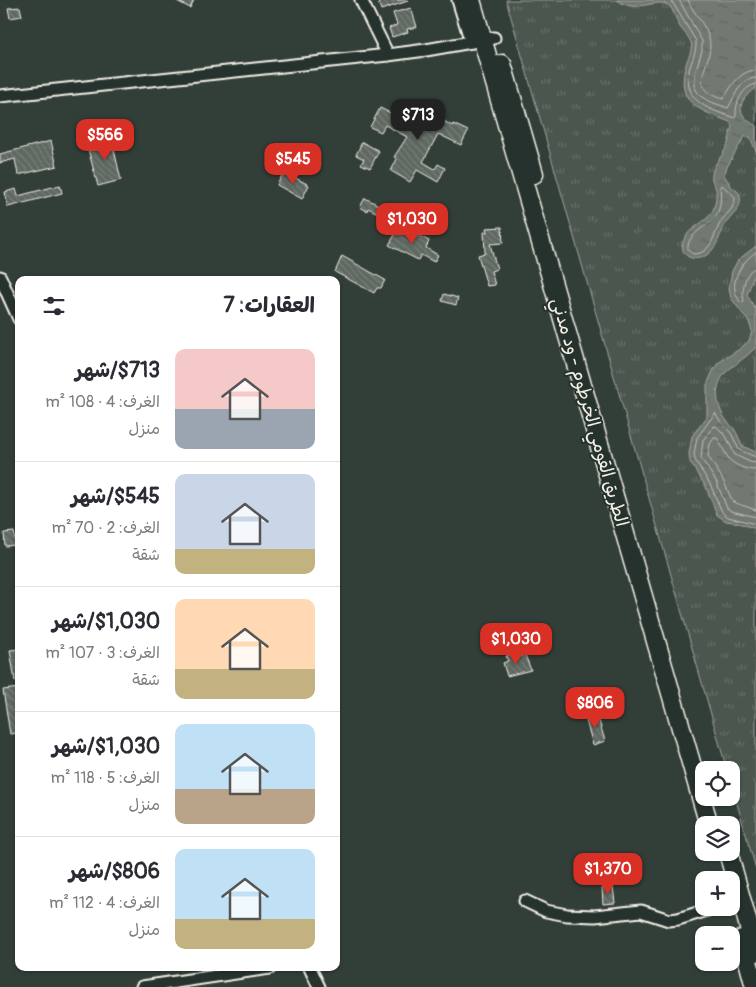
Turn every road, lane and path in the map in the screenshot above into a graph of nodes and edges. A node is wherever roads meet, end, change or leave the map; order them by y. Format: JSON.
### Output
{"nodes":[{"id":1,"x":362,"y":0,"type":"edge"},
{"id":2,"x":458,"y":0,"type":"edge"},
{"id":3,"x":471,"y":0,"type":"edge"},
{"id":4,"x":484,"y":0,"type":"edge"},
{"id":5,"x":483,"y":40,"type":"junction"},
{"id":6,"x":388,"y":55,"type":"junction"},
{"id":7,"x":0,"y":96,"type":"edge"},
{"id":8,"x":0,"y":277,"type":"edge"},
{"id":9,"x":15,"y":310,"type":"edge"},
{"id":10,"x":702,"y":761,"type":"edge"},
{"id":11,"x":706,"y":816,"type":"edge"},
{"id":12,"x":731,"y":861,"type":"edge"},
{"id":13,"x":525,"y":901,"type":"dead end"},
{"id":14,"x":695,"y":914,"type":"edge"},
{"id":15,"x":735,"y":916,"type":"edge"},
{"id":16,"x":756,"y":952,"type":"edge"},
{"id":17,"x":250,"y":971,"type":"edge"},
{"id":18,"x":311,"y":971,"type":"edge"},
{"id":19,"x":142,"y":987,"type":"edge"},
{"id":20,"x":318,"y":987,"type":"edge"},
{"id":21,"x":755,"y":987,"type":"edge"}],
"edges":[{"from":1,"to":6,"type":"street"},
{"from":2,"to":5,"type":"street"},
{"from":3,"to":5,"type":"highway","name":"الطريق القومي الخرطوم - ود مدني"},
{"from":4,"to":5,"type":"highway","name":"الطريق القومي الخرطوم - ود مدني"},
{"from":5,"to":6,"type":"street"},
{"from":5,"to":10,"type":"highway","name":"الطريق القومي الخرطوم - ود مدني"},
{"from":5,"to":11,"type":"highway","name":"الطريق القومي الخرطوم - ود مدني"},
{"from":6,"to":7,"type":"street"},
{"from":8,"to":9,"type":"street"},
{"from":12,"to":16,"type":"highway"},
{"from":13,"to":14,"type":"street"},
{"from":15,"to":21,"type":"highway"},
{"from":17,"to":19,"type":"street"},
{"from":18,"to":20,"type":"street"}]}
